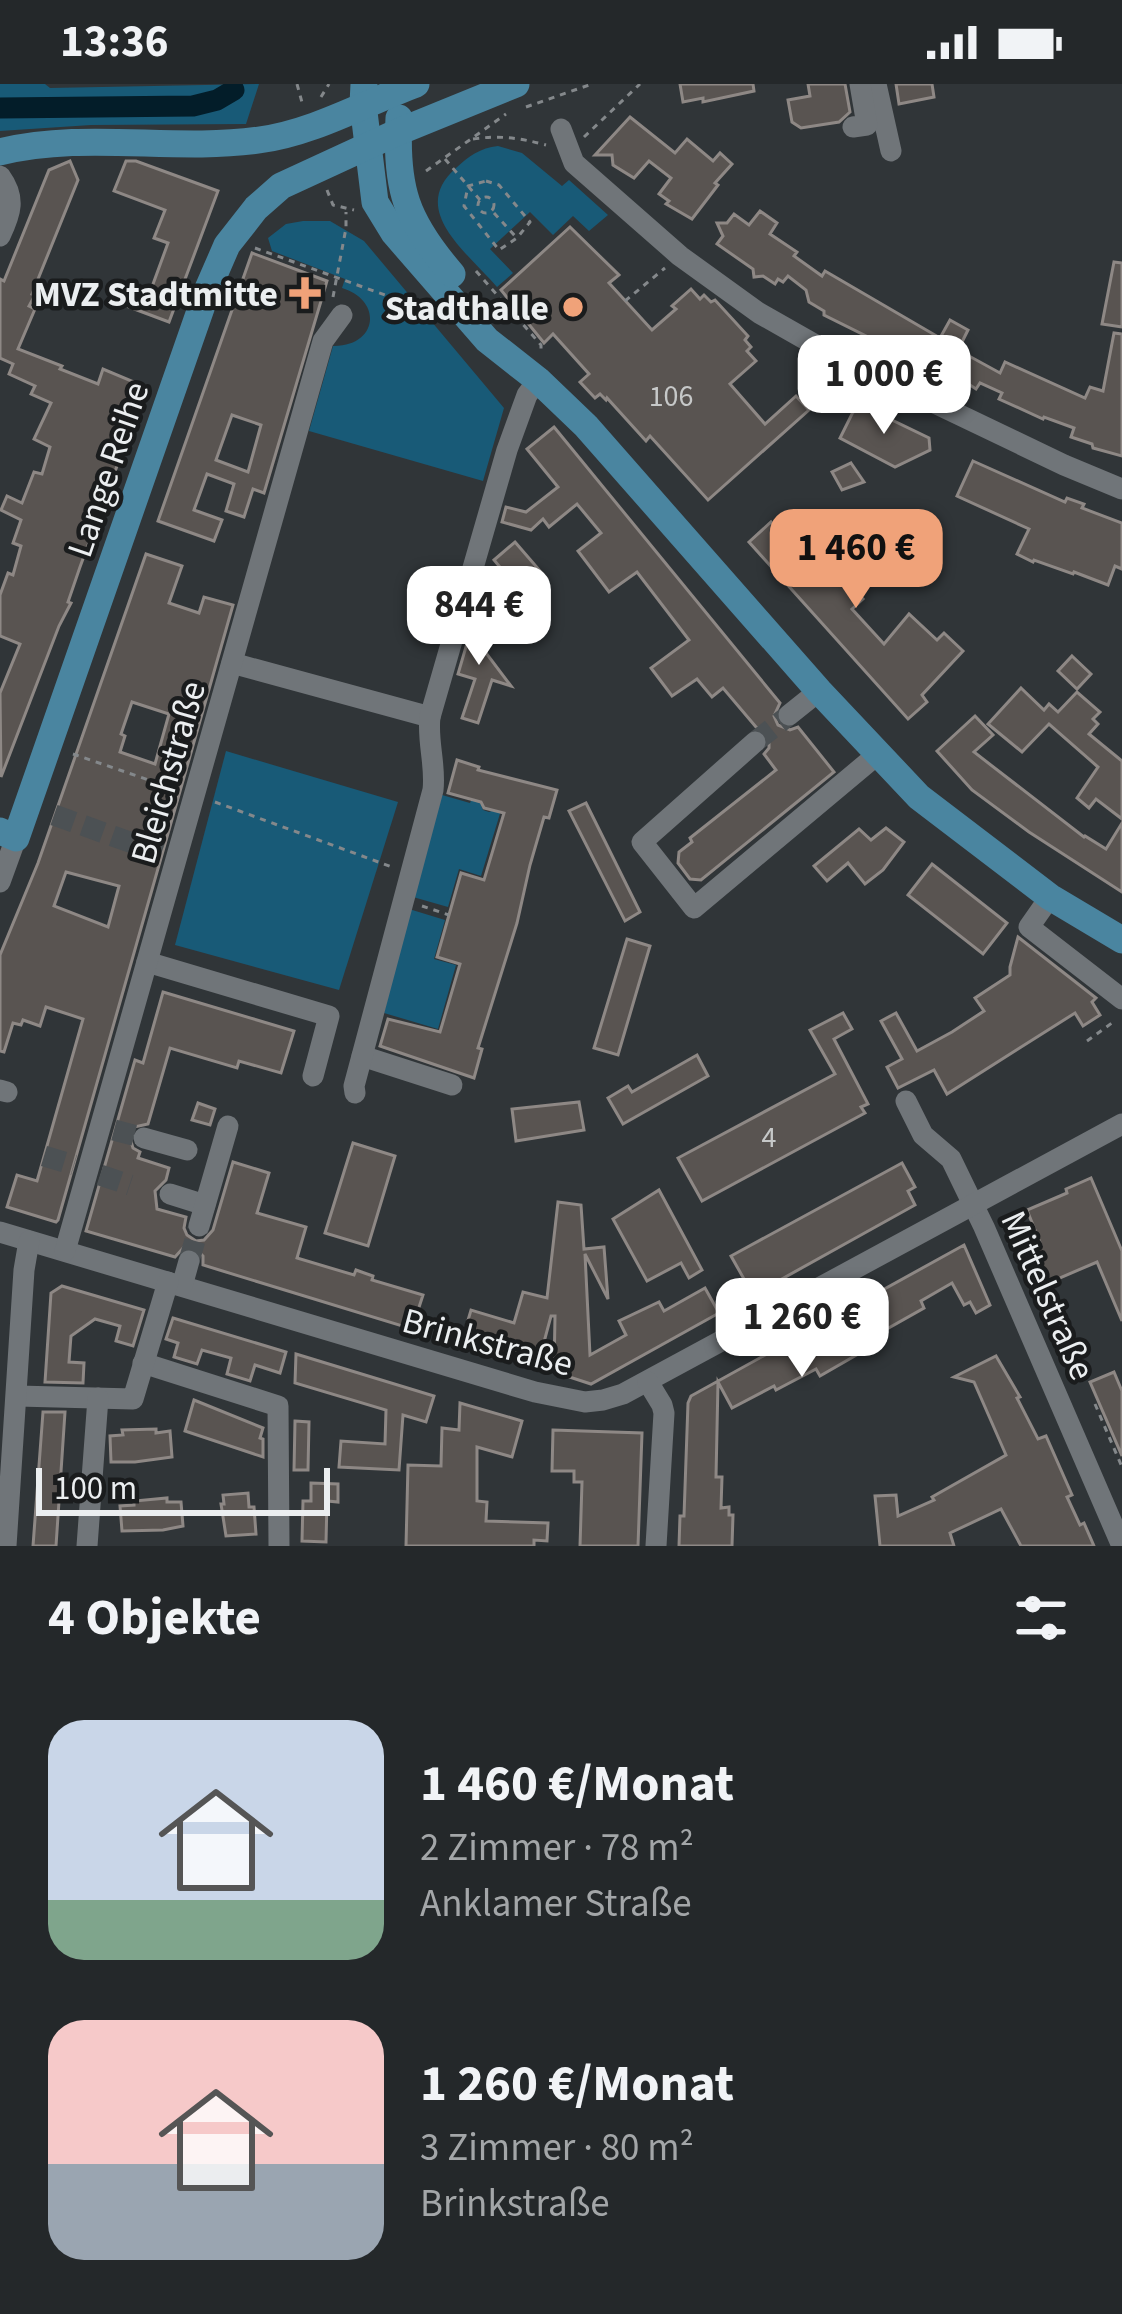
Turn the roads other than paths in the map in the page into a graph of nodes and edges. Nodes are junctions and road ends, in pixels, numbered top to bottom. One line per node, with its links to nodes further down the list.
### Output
1 (860, 84): 6 (street)
2 (876, 84): 10 (street)
3 (405, 86): 4 (main road); 8 (main road)
4 (364, 94): 9 (main road); 11 (main road)
5 (520, 96): 8 (main road, Lange Reihe)
6 (853, 127)
7 (561, 129): 16 (street)
8 (398, 132): 9 (main road, Lange Reihe); 15 (main road)
9 (367, 148): 15 (main road); 23 (main road, Lange Reihe)
10 (891, 151)
11 (0, 152)
12 (0, 176): 13 (street)
13 (0, 236)
14 (337, 307): 17 (street, Bleichstraße)
15 (538, 380): 18 (main road); 20 (street)
16 (1122, 489)
17 (232, 663): 20 (street); 27 (street, Bleichstraße)
18 (819, 691): 19 (street); 22 (main road)
19 (789, 715)
20 (430, 717): 29 (street)
21 (755, 742): 22 (street)
22 (878, 754): 25 (main road)
23 (8, 835): 24 (street, Lange Reihe)
24 (0, 882)
25 (1050, 897): 26 (main road); 28 (street)
26 (1122, 940)
27 (147, 962): 30 (street); 42 (street, Bleichstraße)
28 (1122, 999)
29 (362, 1055): 31 (street); 32 (street)
30 (313, 1076)
31 (452, 1085)
32 (355, 1093)
33 (906, 1101): 39 (street, Mittelstraße)
34 (1122, 1124): 39 (street, Brinkstraße)
35 (228, 1126): 38 (street)
36 (144, 1138): 37 (street)
37 (187, 1150)
38 (170, 1194)
39 (972, 1203): 46 (street, Brinkstraße); 53 (street, Mittelstraße)
40 (0, 1232): 41 (street, Brinkstraße)
41 (29, 1240): 42 (street, Brinkstraße); 47 (street)
42 (65, 1251): 44 (street, Brinkstraße)
43 (189, 1261): 44 (street)
44 (175, 1284): 45 (street); 46 (street, Brinkstraße)
45 (143, 1363): 48 (street); 51 (street)
46 (648, 1382): 52 (street)
47 (18, 1396): 48 (street); 49 (street)
48 (98, 1398): 50 (street)
49 (6, 1546)
50 (87, 1546)
51 (279, 1546)
52 (656, 1546)
53 (1122, 1546)

